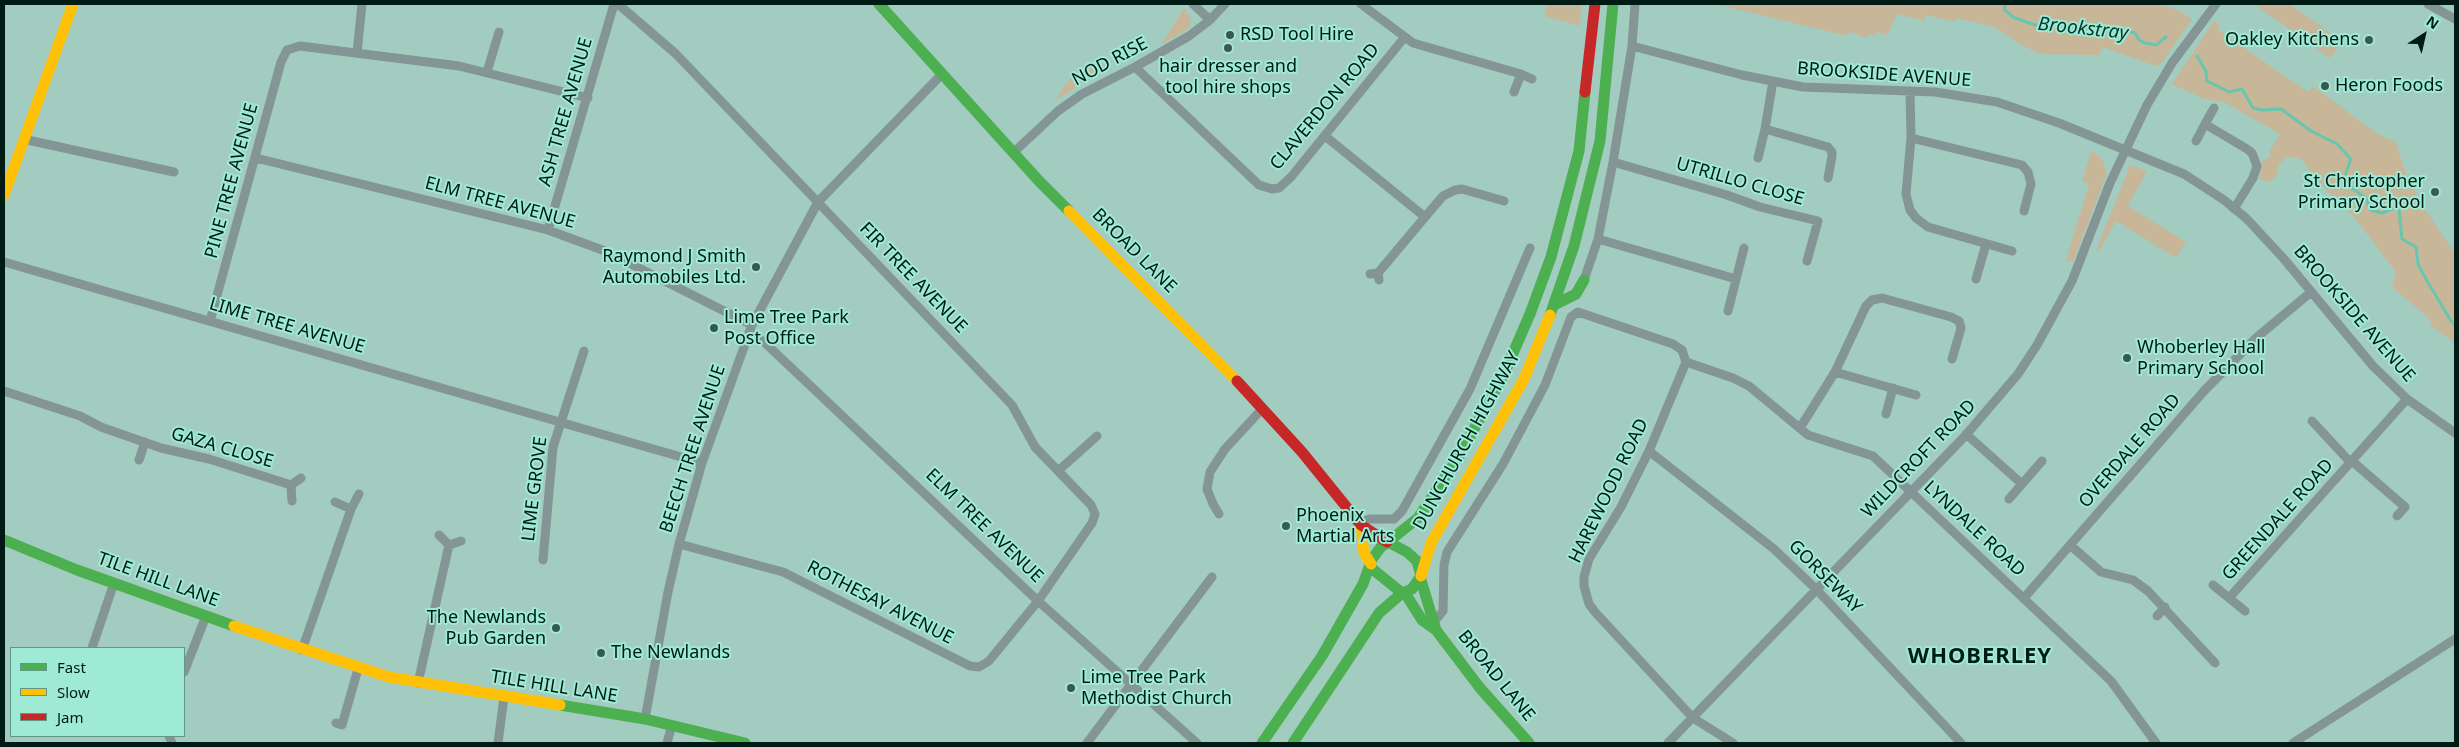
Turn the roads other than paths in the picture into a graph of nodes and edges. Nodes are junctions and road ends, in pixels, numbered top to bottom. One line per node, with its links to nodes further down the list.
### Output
1 (73, 4): 34 (main road)
2 (362, 4): 20 (street)
3 (614, 4): 29 (street, ASH TREE AVENUE)
4 (618, 4): 47 (street, FIR TREE AVENUE)
5 (879, 4): 23 (main road, BROAD LANE)
6 (1193, 4): 16 (street)
7 (1225, 4): 16 (street, NOD RISE)
8 (1361, 4): 14 (street)
9 (1595, 4): 106 (main road, DUNCHURCH HIGHWAY)
10 (1613, 4): 64 (main road, DUNCHURCH HIGHWAY)
11 (1635, 4): 19 (street)
12 (2216, 4): 37 (street, WILDCROFT ROAD)
13 (2428, 4): 15 (street)
14 (1372, 7): 18 (street)
15 (2455, 19)
16 (1210, 20): 21 (street, NOD RISE)
17 (499, 32): 22 (street)
18 (1404, 38): 24 (street); 33 (street, CLAVERDON ROAD)
19 (1632, 46): 26 (street, BROOKSIDE AVENUE); 41 (street)
20 (357, 53): 22 (street); 39 (street, PINE TREE AVENUE)
21 (1135, 67): 33 (street, CLAVERDON ROAD); 38 (street, NOD RISE)
22 (487, 72): 29 (street)
23 (942, 74): 38 (main road, BROAD LANE); 47 (street, BEECH TREE AVENUE)
24 (1521, 74): 25 (street); 28 (street)
25 (1532, 78)
26 (1773, 81): 27 (street, BROOKSIDE AVENUE); 32 (street)
27 (1910, 90): 35 (street); 37 (street, BROOKSIDE AVENUE)
28 (1514, 92)
29 (588, 98): 51 (street, ASH TREE AVENUE)
30 (2214, 108): 31 (street)
31 (2205, 124): 36 (street); 48 (street)
32 (1765, 129): 40 (street); 43 (street)
33 (1325, 136): 50 (street)
34 (23, 138): 42 (street); 44 (main road)
35 (1911, 138): 49 (street); 53 (street)
36 (2196, 141)
37 (2124, 150): 48 (street, BROOKSIDE AVENUE); 82 (street, WILDCROFT ROAD)
38 (1014, 153): 76 (main road, BROAD LANE)
39 (256, 158): 51 (street, ELM TREE AVENUE); 66 (street, PINE TREE AVENUE)
40 (1758, 158)
41 (1613, 162): 52 (street); 57 (street, UTRILLO CLOSE)
42 (174, 172)
43 (1828, 178)
44 (6, 179): 45 (main road)
45 (4, 195)
46 (1504, 201): 50 (street)
47 (818, 202): 67 (street, BEECH TREE AVENUE); 90 (street, FIR TREE AVENUE)
48 (2234, 209): 63 (street, BROOKSIDE AVENUE)
49 (2024, 212)
50 (1425, 217): 59 (street)
51 (548, 230): 67 (street, ELM TREE AVENUE)
52 (1598, 239): 60 (street); 62 (street)
53 (1986, 244): 56 (street); 61 (street)
54 (1530, 248): 102 (street, DUNCHURCH HIGHWAY)
55 (1744, 248): 60 (street)
56 (2012, 251)
57 (1807, 261)
58 (4, 262): 66 (street, LIME TREE AVENUE)
59 (1375, 276)
60 (1736, 279): 65 (street)
61 (1976, 279)
62 (1584, 280): 64 (main road)
63 (2311, 292): 75 (street, BROOKSIDE AVENUE); 109 (street, OVERDALE ROAD)
64 (1554, 305): 112 (main road, DUNCHURCH HIGHWAY)
65 (1728, 311)
66 (210, 321): 78 (street, LIME TREE AVENUE)
67 (750, 328): 89 (street, BEECH TREE AVENUE); 120 (street, ELM TREE AVENUE)
68 (584, 351): 78 (street)
69 (1952, 359): 71 (street)
70 (1686, 362): 80 (street, LYNDALE ROAD); 85 (street, HAREWOOD ROAD); 125 (street, DUNCHURCH HIGHWAY)
71 (1836, 372): 72 (street); 80 (street)
72 (1893, 388): 74 (street); 77 (street)
73 (4, 392): 84 (street, GAZA CLOSE)
74 (1916, 395)
75 (2407, 399): 81 (street, BROOKSIDE AVENUE); 88 (street, GREENDALE ROAD)
76 (1262, 409): 100 (street); 102 (main road, BROAD LANE)
77 (1886, 414)
78 (561, 421): 89 (street, LIME TREE AVENUE); 110 (street, LIME GROVE)
79 (2312, 421): 88 (street, GREENDALE ROAD)
80 (1800, 428): 94 (street, LYNDALE ROAD)
81 (2455, 433)
82 (1966, 434): 92 (street); 94 (street, WILDCROFT ROAD)
83 (1097, 436): 90 (street)
84 (145, 442): 86 (street, GAZA CLOSE); 93 (street, GAZA CLOSE)
85 (1649, 452): 116 (street, GORSEWAY); 135 (street, HAREWOOD ROAD)
86 (138, 460)
87 (2042, 461): 92 (street)
88 (2352, 462): 101 (street, GREENDALE ROAD); 119 (street, GREENDALE ROAD)
89 (702, 463): 107 (street, BEECH TREE AVENUE)
90 (1058, 471): 120 (street, FIR TREE AVENUE)
91 (301, 478): 93 (street, GAZA CLOSE)
92 (2022, 484): 96 (street)
93 (291, 485): 97 (street, GAZA CLOSE)
94 (1911, 492): 116 (street, WILDCROFT ROAD); 118 (street, LYNDALE ROAD)
95 (359, 494): 99 (street)
96 (2009, 499)
97 (292, 501)
98 (335, 502): 99 (street)
99 (351, 509): 128 (street)
100 (1219, 514)
101 (2397, 516)
102 (1360, 524): 106 (main road, BROAD LANE); 111 (main road)
103 (439, 535): 108 (street)
104 (4, 540): 114 (main road, TILE HILL LANE)
105 (461, 541): 108 (street)
106 (1388, 542): 111 (main road, DUNCHURCH HIGHWAY); 112 (main road, BROAD LANE)
107 (679, 544): 120 (street, ROTHESAY AVENUE); 136 (street, BEECH TREE AVENUE)
108 (449, 545): 132 (street)
109 (2070, 545): 118 (street, OVERDALE ROAD); 121 (street)
110 (543, 560)
111 (1370, 566): 117 (main road, BROAD LANE); 144 (main road, DUNCHURCH HIGHWAY)
112 (1420, 576): 117 (main road); 125 (main road, BROAD LANE)
113 (1212, 577): 133 (street)
114 (114, 584): 123 (main road, TILE HILL LANE); 127 (street)
115 (2213, 585): 119 (street, GREENDALE ROAD)
116 (1817, 590): 135 (street, WILDCROFT ROAD); 149 (street, GORSEWAY)
117 (1404, 594): 125 (main road, BROAD LANE); 145 (main road)
118 (2024, 598): 150 (street, LYNDALE ROAD)
119 (2230, 598): 122 (street, GREENDALE ROAD)
120 (1038, 600): 133 (street, ELM TREE AVENUE)
121 (2165, 607): 124 (street); 129 (street)
122 (2245, 611)
123 (206, 616): 128 (main road, TILE HILL LANE); 130 (street)
124 (2158, 616)
125 (1435, 626): 146 (main road, BROAD LANE)
126 (2455, 640): 151 (street)
127 (92, 647)
128 (302, 650): 131 (main road, TILE HILL LANE)
129 (2215, 663)
130 (185, 669)
131 (358, 669): 132 (main road, TILE HILL LANE); 137 (street)
132 (418, 683): 134 (main road, TILE HILL LANE)
133 (1130, 684): 142 (street); 143 (street, ELM TREE AVENUE)
134 (504, 698): 136 (main road, TILE HILL LANE); 139 (street)
135 (1693, 718): 147 (street, WILDCROFT ROAD); 148 (street, HAREWOOD ROAD)
136 (645, 719): 138 (main road, TILE HILL LANE)
137 (336, 723)
138 (672, 724): 140 (street); 141 (main road, TILE HILL LANE)
139 (498, 743)
140 (667, 743)
141 (745, 743)
142 (1088, 743)
143 (1197, 743)
144 (1262, 743)
145 (1293, 743)
146 (1529, 743)
147 (1668, 743)
148 (1733, 743)
149 (1961, 743)
150 (2156, 743)
151 (2293, 743)

